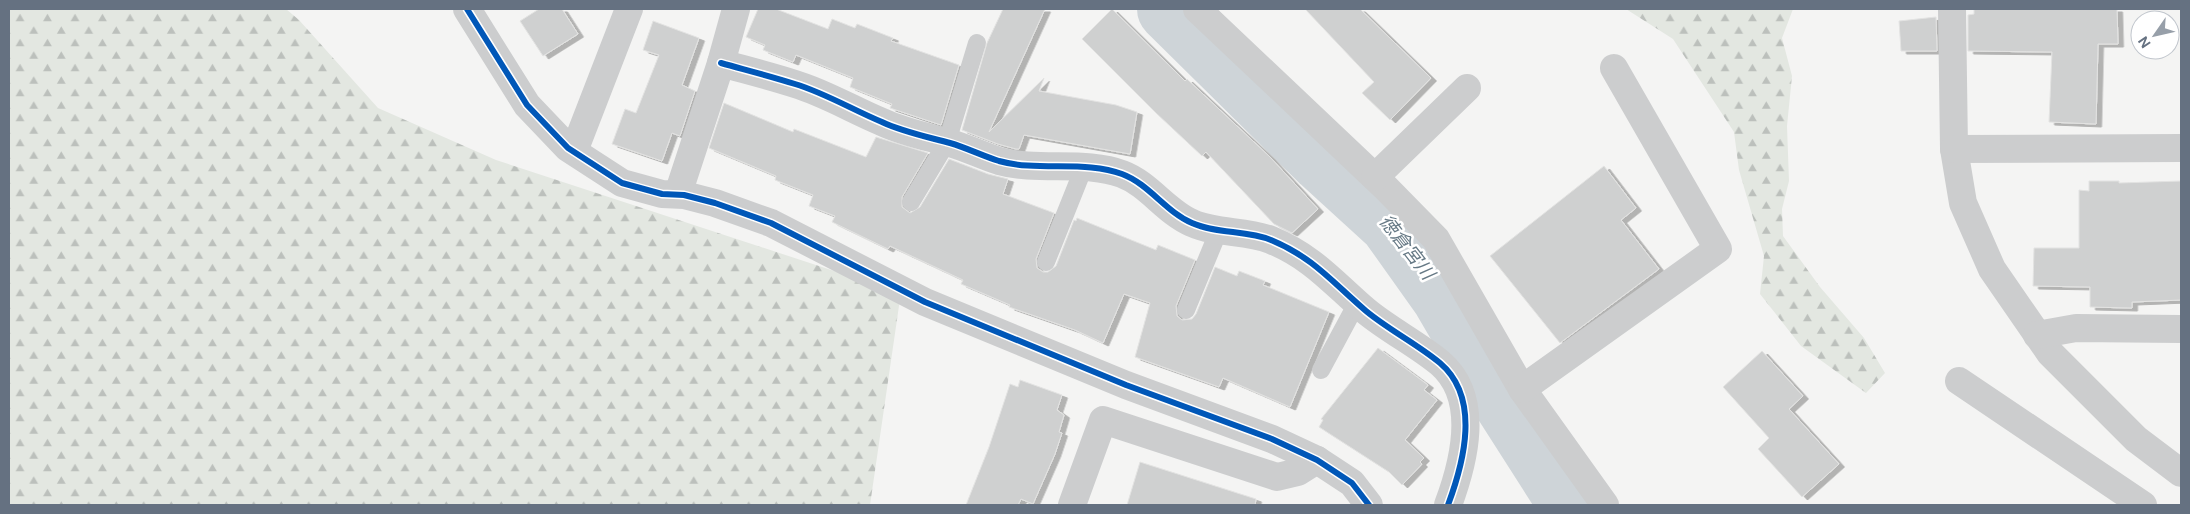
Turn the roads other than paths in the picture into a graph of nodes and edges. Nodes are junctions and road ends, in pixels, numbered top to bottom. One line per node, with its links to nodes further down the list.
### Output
1 (467, 9): 13 (street)
2 (629, 9): 13 (street)
3 (736, 9): 7 (street)
4 (1197, 9): 15 (street)
5 (1952, 9): 12 (street)
6 (977, 43): 10 (lane)
7 (721, 63): 10 (street); 16 (street)
8 (1614, 68): 26 (street)
9 (1467, 88): 15 (street)
10 (946, 142): 14 (street); 17 (lane)
11 (2181, 148): 12 (street)
12 (1954, 149): 23 (street)
13 (574, 151): 16 (street)
14 (1084, 167): 18 (street); 19 (lane)
15 (1374, 177): 26 (street)
16 (678, 194): 27 (street)
17 (911, 202)
18 (1219, 230): 20 (street); 21 (lane)
19 (1046, 262)
20 (1357, 303): 24 (lane); 31 (street)
21 (1186, 310)
22 (2181, 329): 23 (street)
23 (2038, 335): 28 (street)
24 (1321, 370)
25 (1959, 381): 33 (street)
26 (1522, 389): 32 (street)
27 (1317, 460): 29 (street); 30 (street)
28 (2181, 473)
29 (1072, 505)
30 (1369, 505)
31 (1448, 505)
32 (1605, 505)
33 (2143, 505)

